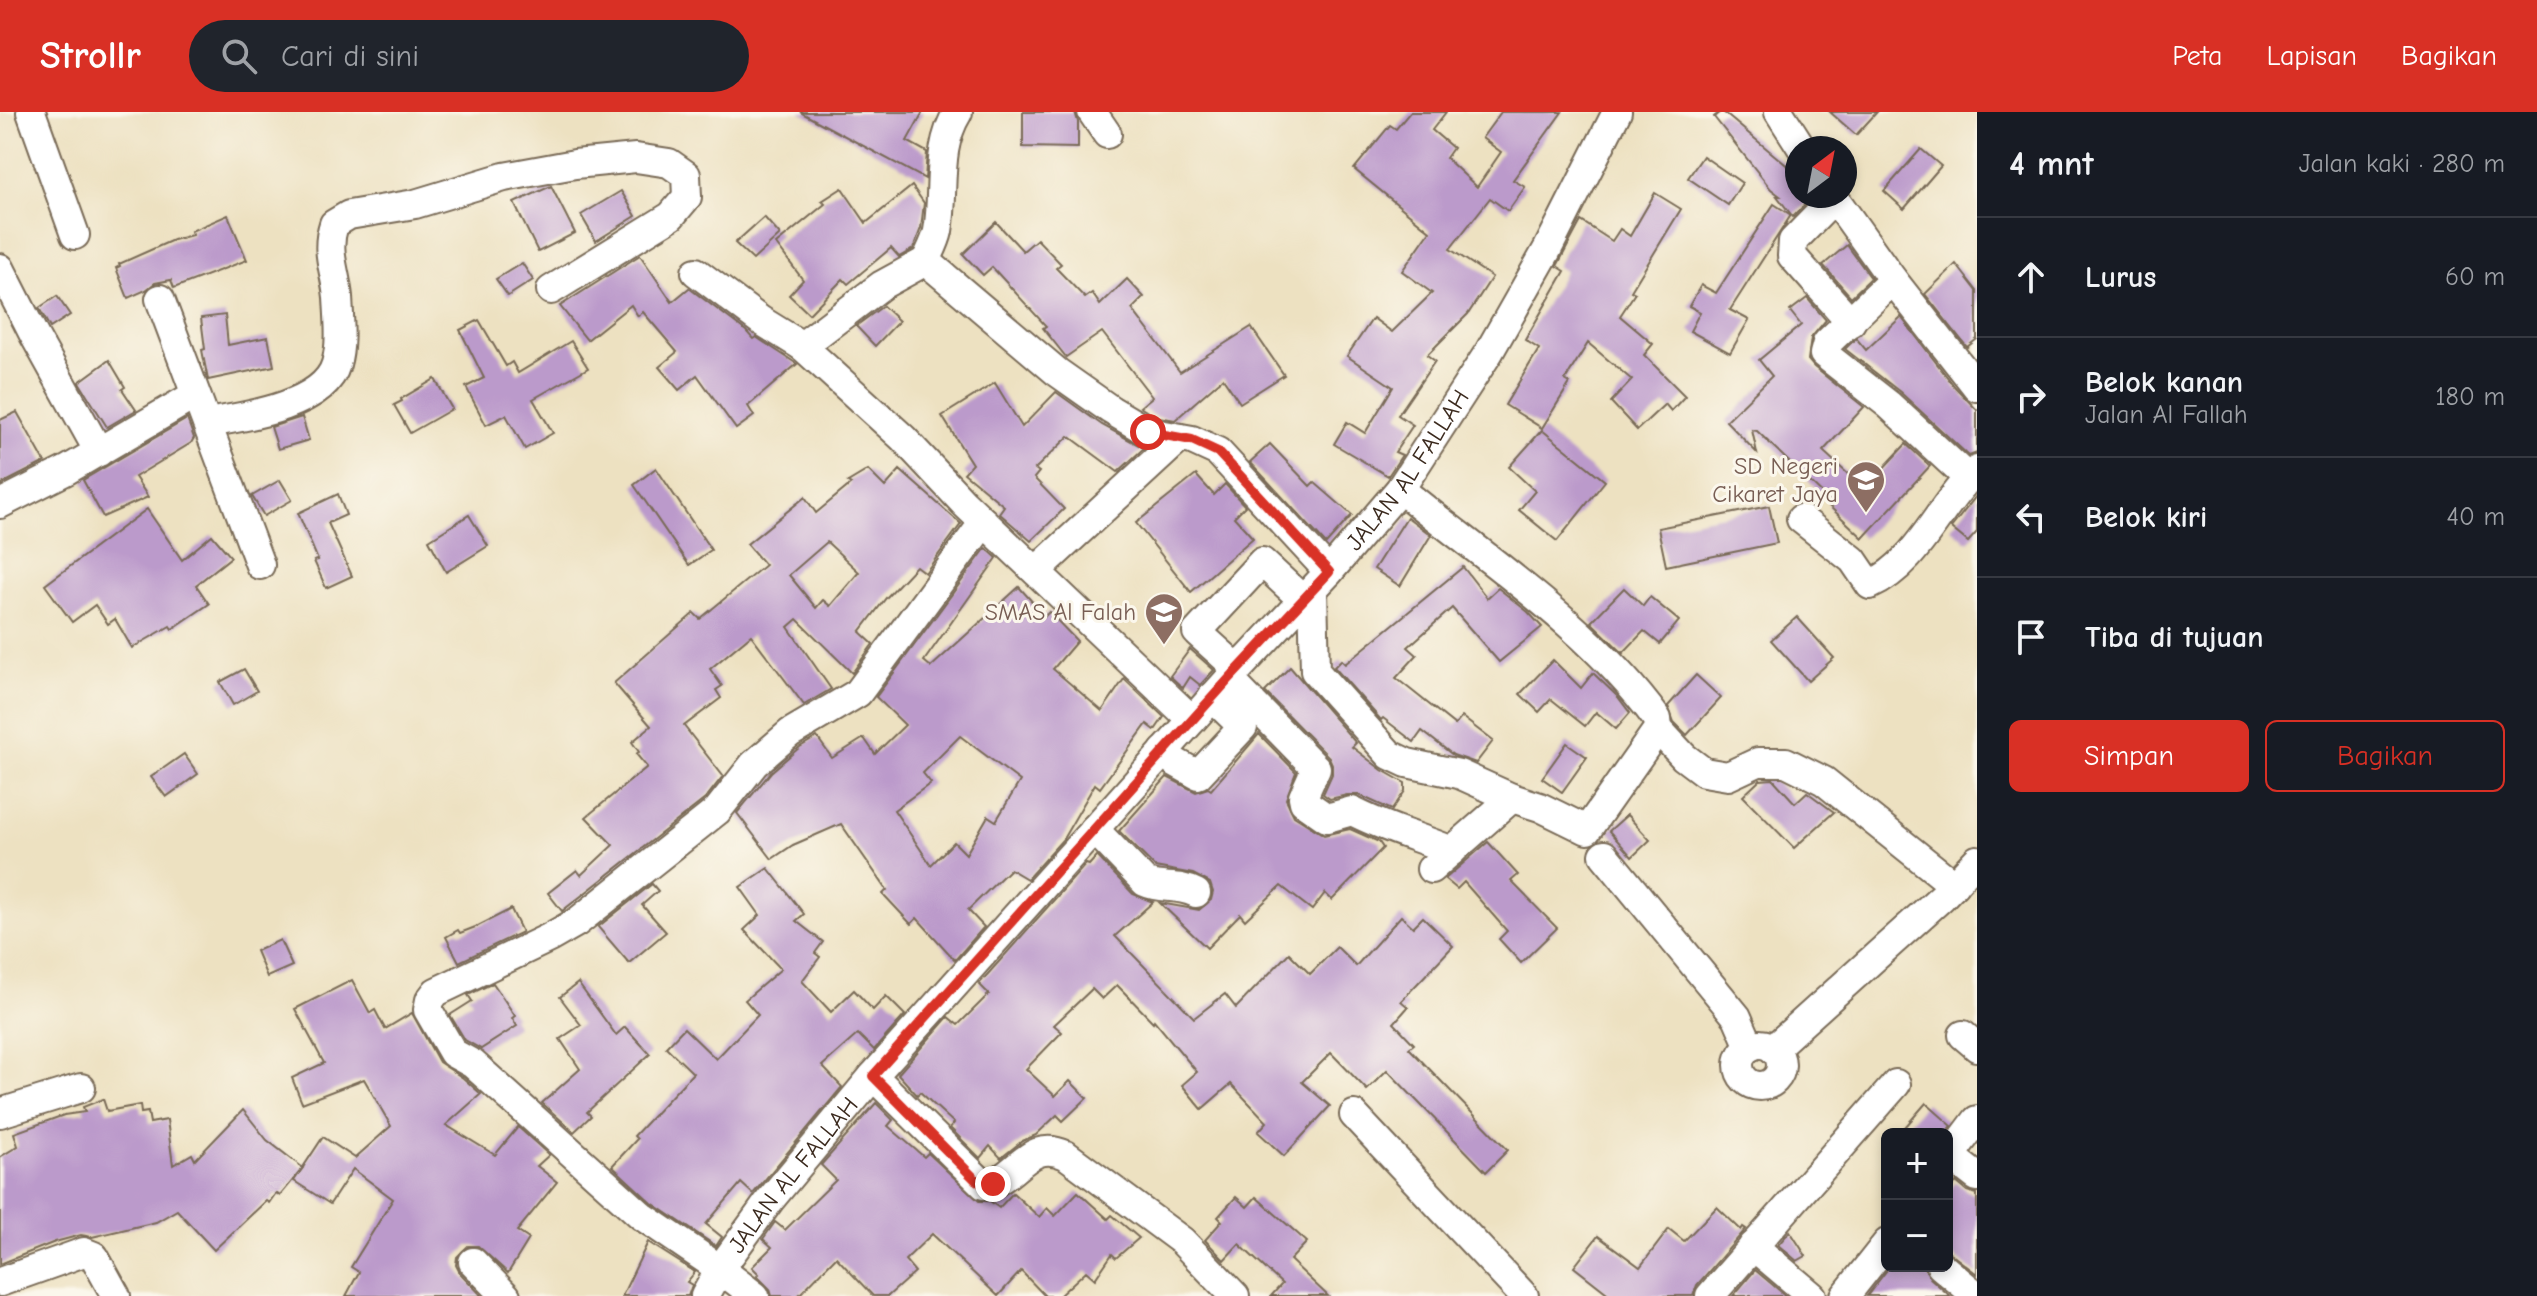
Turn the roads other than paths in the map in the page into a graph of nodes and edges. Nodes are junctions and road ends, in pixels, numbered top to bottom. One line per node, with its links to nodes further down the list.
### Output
1 (31, 112): 8 (street)
2 (958, 112): 9 (street)
3 (1617, 112): 23 (street, JALAN AL FALLAH)
4 (1779, 112): 5 (street)
5 (1794, 136)
6 (1824, 208): 15 (street)
7 (1842, 208): 12 (street)
8 (75, 235)
9 (926, 261): 16 (street); 20 (street)
10 (0, 268): 21 (street)
11 (696, 272): 16 (street)
12 (1893, 280): 15 (street); 17 (street)
13 (551, 290): 19 (street)
14 (160, 299): 18 (street)
15 (1851, 322): 22 (street)
16 (802, 346): 26 (street)
17 (1971, 367)
18 (195, 395): 19 (street); 21 (street)
19 (207, 423): 27 (street)
20 (1180, 438): 28 (street); 29 (street)
21 (99, 452): 24 (street)
22 (1972, 474): 25 (street)
23 (1400, 489): 29 (street, JALAN AL FALLAH); 32 (street)
24 (0, 504)
25 (1801, 519)
26 (984, 522): 28 (street); 52 (street)
27 (260, 565)
28 (1036, 571): 31 (street)
29 (1315, 588): 30 (street, JALAN AL FALLAH); 30 (street); 34 (street)
30 (1226, 682): 31 (street, JALAN AL FALLAH); 33 (street); 34 (street)
31 (1192, 720): 33 (street, JALAN AL FALLAH)
32 (1658, 729): 34 (street); 38 (street)
33 (1164, 751): 35 (street, JALAN AL FALLAH)
34 (1512, 798)
35 (1094, 829): 39 (street); 40 (street, JALAN AL FALLAH)
36 (1604, 855): 38 (street)
37 (1977, 860): 38 (street)
38 (1954, 885)
39 (1196, 893)
40 (873, 1076): 52 (street, JALAN AL FALLAH); 59 (street)
41 (1896, 1084): 49 (street)
42 (81, 1088): 43 (street)
43 (0, 1113)
44 (1354, 1115): 60 (street)
45 (1977, 1120): 46 (street)
46 (1953, 1151)
47 (1953, 1161): 48 (street)
48 (1977, 1177)
49 (1753, 1246): 61 (street); 62 (street)
50 (1881, 1251): 63 (street)
51 (473, 1262): 56 (street)
52 (720, 1269): 57 (street, JALAN AL FALLAH); 58 (street)
53 (1948, 1272): 64 (street)
54 (0, 1282): 55 (street)
55 (116, 1296)
56 (506, 1296)
57 (705, 1296)
58 (755, 1296)
59 (1235, 1296)
60 (1524, 1296)
61 (1710, 1296)
62 (1812, 1296)
63 (1845, 1296)
64 (1977, 1296)

